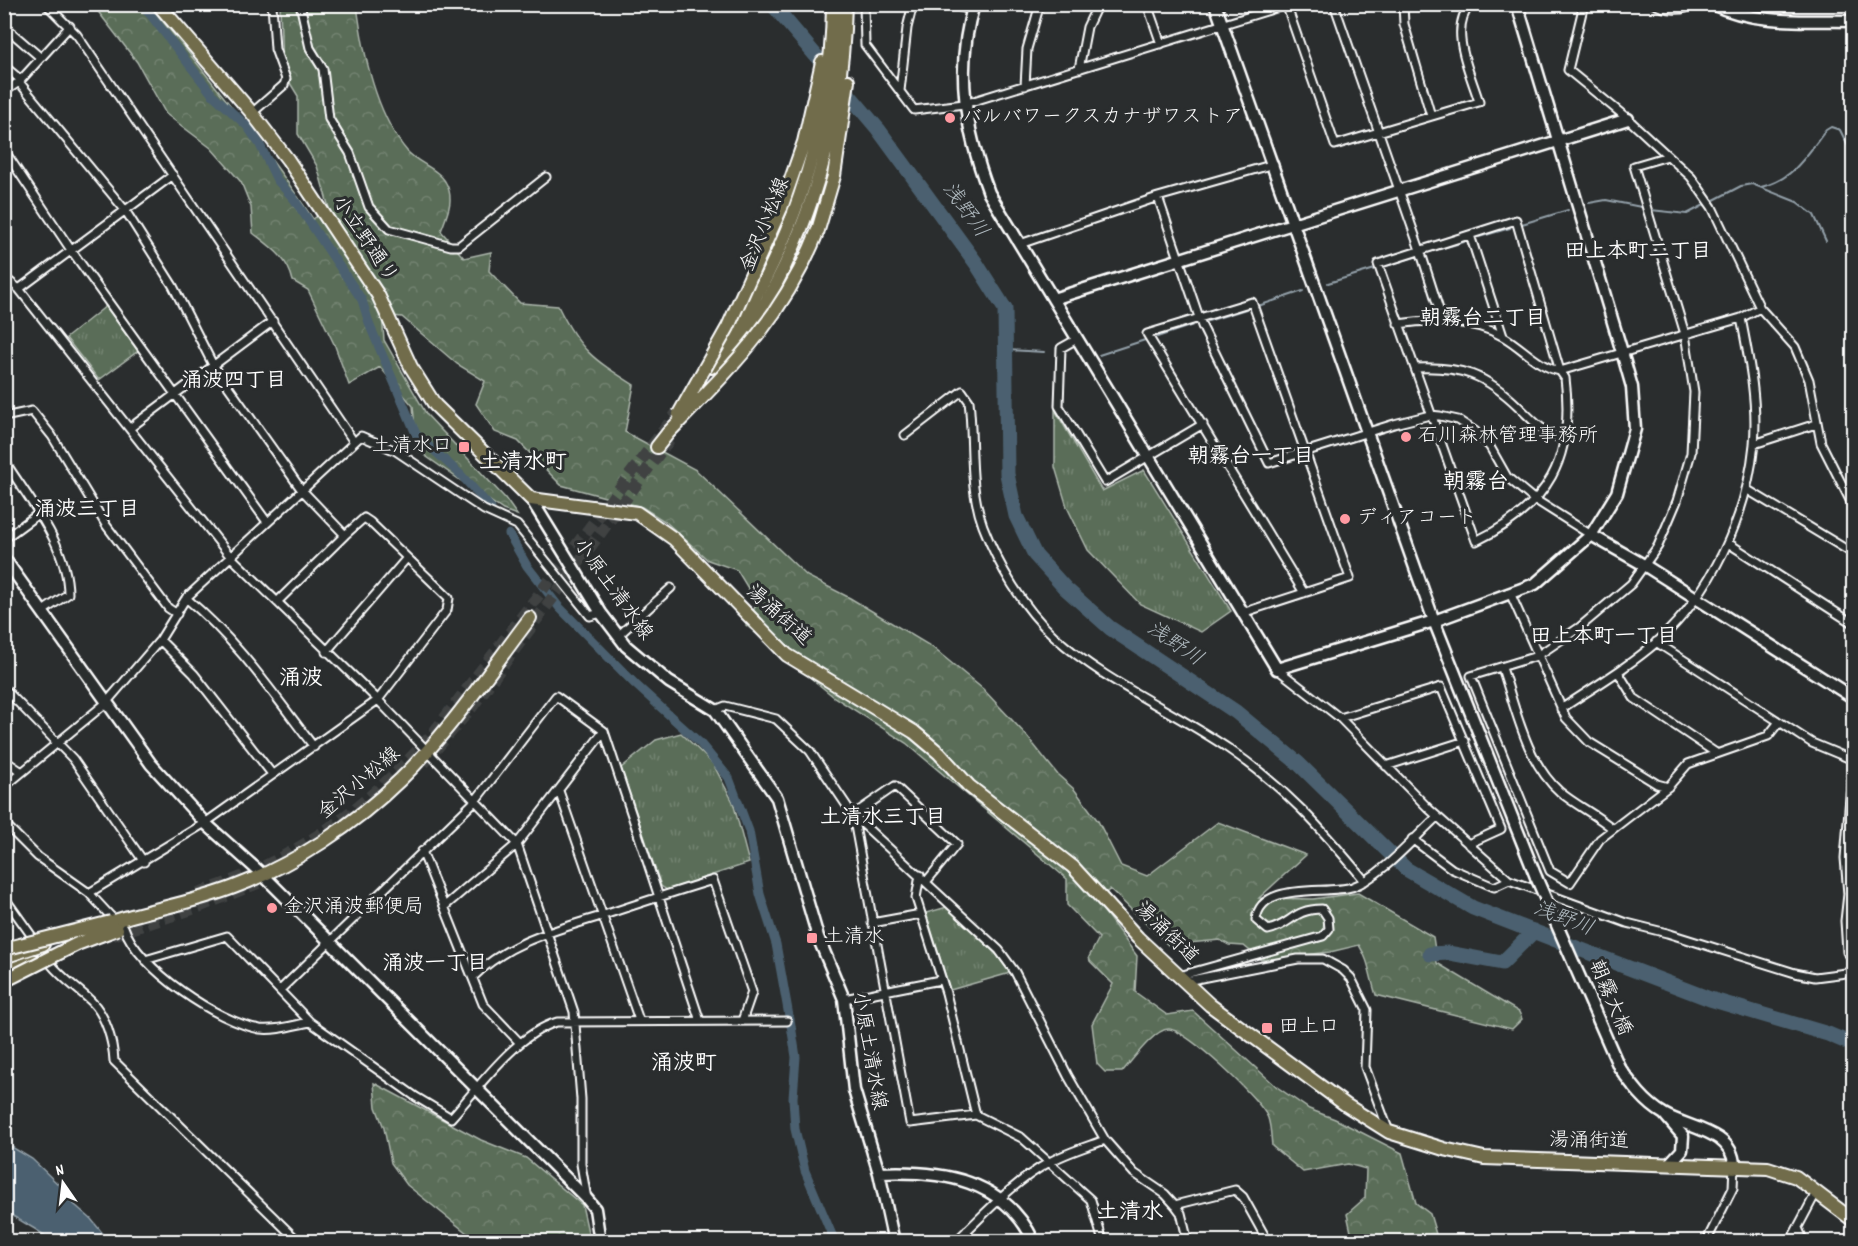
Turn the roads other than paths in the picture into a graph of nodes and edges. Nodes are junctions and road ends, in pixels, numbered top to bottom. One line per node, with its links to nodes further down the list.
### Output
1 (46, 4): 29 (street)
2 (158, 4): 42 (main road, 小立野通り)
3 (272, 4): 42 (street)
4 (300, 4): 51 (street)
5 (827, 4): 30 (main road)
6 (833, 4): 30 (main road)
7 (845, 4): 32 (main road)
8 (851, 4): 32 (main road)
9 (864, 4): 38 (street)
10 (913, 4): 38 (street)
11 (947, 4): 25 (street)
12 (1040, 4): 37 (street)
13 (1098, 4): 35 (street)
14 (1147, 4): 31 (street)
15 (1215, 4): 27 (street, 朝霧大橋)
16 (1334, 4): 45 (street)
17 (1403, 4): 43 (street)
18 (1471, 4): 43 (street)
19 (1517, 4): 46 (street)
20 (1584, 4): 44 (street)
21 (1654, 4): 22 (street)
22 (1694, 4)
23 (1713, 4): 26 (street)
24 (1287, 5): 27 (street); 45 (street)
25 (973, 8): 40 (street)
26 (1854, 21)
27 (1222, 25): 31 (street); 49 (street, 朝霧大橋)
28 (4, 26): 33 (street)
29 (70, 26): 33 (street); 50 (street)
30 (829, 29): 41 (main road, 金沢小松線)
31 (1161, 44): 35 (street)
32 (847, 51): 41 (main road, 金沢小松線); 84 (main road, bridge)
33 (41, 58): 36 (street)
34 (4, 66): 36 (street)
35 (1079, 69): 37 (street)
36 (20, 81): 39 (street); 54 (street)
37 (1025, 86): 40 (street)
38 (900, 91): 40 (street)
39 (4, 92)
40 (964, 104): 57 (street)
41 (817, 112): 84 (main road, bridge)
42 (252, 113): 95 (main road, 小立野通り)
43 (1431, 116): 45 (street)
44 (1628, 119): 46 (street); 48 (street)
45 (1379, 132): 52 (street)
46 (1557, 142): 52 (street); 73 (street)
47 (4, 150): 58 (street)
48 (1668, 156): 64 (street); 70 (street)
49 (1274, 164): 53 (street); 55 (street, 朝霧大橋)
50 (173, 175): 54 (street); 67 (street)
51 (546, 177)
52 (1399, 191): 55 (street); 59 (street)
53 (1158, 197): 57 (street); 60 (street)
54 (125, 210): 58 (street); 74 (street)
55 (1294, 224): 60 (street); 83 (street, 朝霧大橋)
56 (1470, 235): 59 (street); 71 (street); 76 (street)
57 (1020, 244): 63 (street)
58 (71, 250): 62 (street); 77 (street)
59 (1420, 250): 68 (street); 69 (street)
60 (1179, 259): 63 (street); 65 (street)
61 (4, 277): 62 (street)
62 (19, 289): 82 (street)
63 (1053, 299): 72 (street)
64 (1760, 308): 66 (street); 81 (street)
65 (1199, 318): 80 (street); 90 (street); 90 (street)
66 (1741, 318): 70 (street); 88 (street)
67 (273, 321): 74 (street); 87 (street)
68 (1443, 322): 69 (street); 71 (street)
69 (1398, 324): 75 (street)
70 (1685, 334): 73 (street); 108 (street)
71 (1503, 336): 76 (street)
72 (1077, 339): 91 (street); 91 (street)
73 (1622, 352): 76 (street); 101 (street)
74 (213, 365): 77 (street); 93 (street)
75 (1415, 368): 78 (street); 86 (street)
76 (1560, 371): 86 (street)
77 (175, 394): 82 (street); 99 (street)
78 (1430, 415): 83 (street); 96 (street); 96 (street)
79 (4, 417): 118 (street)
80 (1203, 424): 91 (street); 110 (street)
81 (1816, 424): 88 (street); 97 (street)
82 (130, 428): 105 (street)
83 (1366, 432): 90 (street); 120 (street, 朝霧大橋)
84 (668, 433): 89 (main road)
85 (905, 435): 166 (street)
86 (1563, 439): 96 (street)
87 (354, 442): 93 (street); 116 (street)
88 (1754, 444): 94 (street)
89 (657, 447)
90 (1305, 451): 110 (street)
91 (1149, 458): 117 (street)
92 (4, 460): 98 (street)
93 (301, 489): 99 (street); 100 (street)
94 (1746, 489): 103 (street); 104 (street)
95 (531, 500): 116 (street, 小原土清水線); 190 (main road, 湯涌街道)
96 (1536, 501): 101 (street)
97 (1854, 508)
98 (38, 514): 102 (street); 115 (street)
99 (267, 522): 105 (street)
100 (345, 535): 107 (street); 114 (street)
101 (1591, 535): 108 (street); 111 (street)
102 (4, 539)
103 (1728, 543): 113 (street); 121 (street)
104 (1854, 554)
105 (230, 556): 112 (street); 114 (street)
106 (4, 558): 115 (street)
107 (406, 559): 125 (street); 132 (street)
108 (1644, 565): 113 (street); 126 (street)
109 (671, 588): 122 (street)
110 (1304, 593): 117 (street)
111 (1511, 596): 120 (street); 126 (street)
112 (186, 598): 118 (street); 141 (street)
113 (1695, 599): 124 (street); 131 (street)
114 (277, 602): 125 (street)
115 (43, 611): 133 (street)
116 (601, 613): 122 (street, 小原土清水線)
117 (1242, 613): 128 (street)
118 (177, 614): 123 (street)
119 (530, 618): 142 (main road, 金沢小松線)
120 (1434, 621): 128 (street); 204 (street, 朝霧大橋, bridge)
121 (1854, 624)
122 (618, 635): 135 (street, 小原土清水線)
123 (160, 640): 133 (street); 148 (street)
124 (1656, 642): 129 (street); 137 (street)
125 (326, 652): 132 (street)
126 (1537, 656): 127 (street); 134 (street)
127 (1502, 668): 157 (street); 157 (street)
128 (1277, 669): 136 (street)
129 (1618, 672): 134 (street); 143 (street)
130 (4, 687): 140 (street)
131 (1853, 693): 145 (street)
132 (378, 700): 141 (street); 142 (street)
133 (106, 703): 140 (street); 156 (street)
134 (1561, 709): 150 (street)
135 (715, 710): 153 (street); 195 (street, 小原土清水線)
136 (1340, 718): 139 (street); 146 (street)
137 (1779, 722): 143 (street); 145 (street)
138 (604, 731): 151 (street); 152 (street); 170 (street)
139 (1465, 741): 146 (street); 160 (street)
140 (59, 743): 147 (street); 162 (street)
141 (314, 747): 148 (street)
142 (426, 752): 152 (street); 163 (main road, 金沢小松線)
143 (1716, 753): 150 (street)
144 (4, 760): 147 (street)
145 (1853, 760): 178 (street)
146 (1386, 766): 154 (street)
147 (22, 772): 149 (street)
148 (272, 774): 156 (street)
149 (4, 787)
150 (1668, 787): 157 (street)
151 (558, 791): 159 (street); 173 (street)
152 (475, 801): 159 (street); 161 (street)
153 (853, 815): 164 (street); 167 (street); 174 (street)
154 (1437, 817): 158 (street); 160 (street)
155 (4, 823): 168 (street)
156 (205, 823): 162 (street); 163 (street)
157 (1613, 829)
158 (1411, 841): 165 (street); 166 (street)
159 (517, 844): 171 (street); 176 (street)
160 (1468, 844): 165 (street)
161 (422, 851): 171 (street); 180 (street)
162 (144, 862): 168 (street)
163 (263, 875): 175 (main road, 金沢小松線); 180 (street)
164 (920, 875): 167 (street); 172 (street)
165 (1509, 880): 188 (street)
166 (1365, 881): 190 (street)
167 (926, 882): 207 (street)
168 (89, 893): 175 (street)
169 (4, 897): 177 (street)
170 (659, 897): 173 (street); 198 (street); 199 (street)
171 (445, 906): 189 (street)
172 (921, 914): 174 (street); 191 (street)
173 (603, 915): 176 (street); 197 (street)
174 (872, 923): 194 (street)
175 (117, 924): 182 (main road, bridge); 185 (street); 192 (main road, bridge)
176 (549, 933): 189 (street); 196 (street)
177 (31, 934)
178 (1850, 934): 184 (street)
179 (69, 935): 183 (main road)
180 (328, 942): 193 (street); 203 (street)
181 (73, 948): 187 (main road)
182 (4, 949)
183 (4, 957)
184 (1854, 959)
185 (145, 960): 193 (street); 201 (street)
186 (50, 963): 219 (street)
187 (4, 972)
188 (1854, 972)
189 (473, 977): 202 (street)
190 (1182, 978): 206 (main road, 湯涌街道); 206 (street)
191 (940, 980): 194 (street); 205 (street)
192 (4, 981)
193 (280, 990): 201 (street)
194 (884, 992): 195 (street); 205 (street)
195 (844, 999): 211 (street, 小原土清水線)
196 (575, 1019): 197 (street); 202 (street); 214 (street)
197 (639, 1020): 198 (street)
198 (700, 1021): 199 (street)
199 (742, 1021): 200 (street)
200 (787, 1021)
201 (310, 1022): 203 (street)
202 (520, 1043): 203 (street)
203 (478, 1089): 214 (street)
204 (1664, 1114): 209 (street); 210 (street)
205 (976, 1115): 208 (street)
206 (1389, 1132): 209 (main road, 湯涌街道)
207 (1105, 1140): 208 (street); 215 (street)
208 (1051, 1161): 213 (street); 225 (street)
209 (1670, 1163): 210 (main road, 湯涌街道)
210 (1734, 1165): 212 (main road, 湯涌街道); 228 (street)
211 (879, 1173): 213 (street); 221 (street, 小原土清水線)
212 (1817, 1191): 216 (main road, 湯涌街道); 217 (street)
213 (999, 1198): 218 (street); 224 (street)
214 (587, 1199): 220 (street)
215 (1175, 1205): 226 (street); 227 (street)
216 (1854, 1221)
217 (1798, 1228): 229 (street); 230 (street)
218 (967, 1230): 222 (street); 223 (street)
219 (299, 1242)
220 (600, 1242)
221 (894, 1242)
222 (955, 1242)
223 (971, 1242)
224 (1034, 1242)
225 (1103, 1242)
226 (1188, 1242)
227 (1269, 1242)
228 (1706, 1242)
229 (1790, 1242)
230 (1804, 1242)

